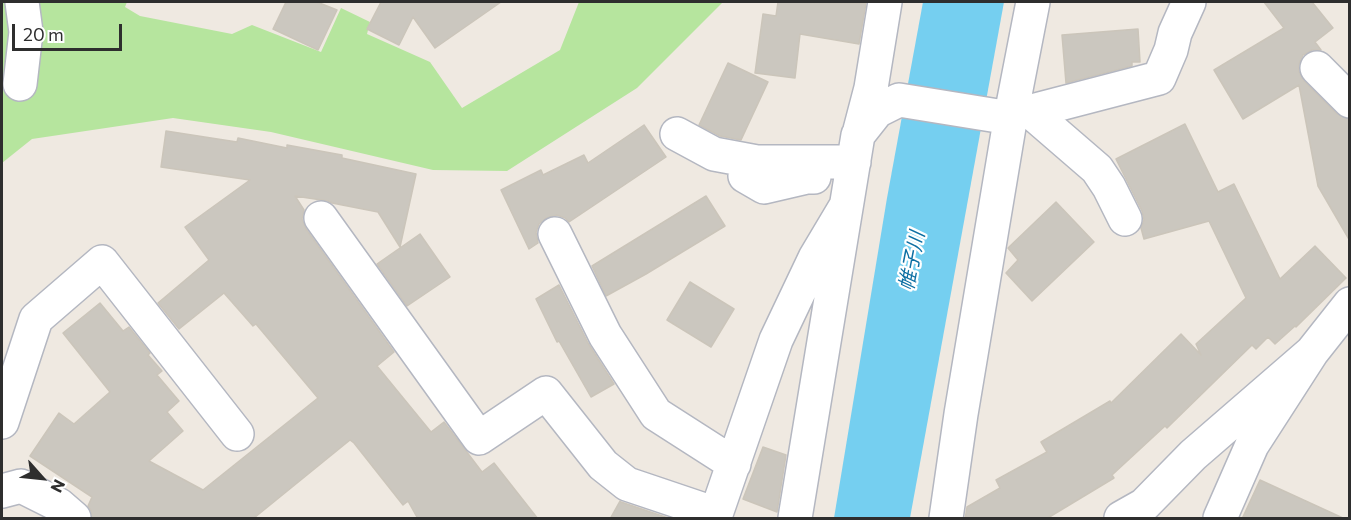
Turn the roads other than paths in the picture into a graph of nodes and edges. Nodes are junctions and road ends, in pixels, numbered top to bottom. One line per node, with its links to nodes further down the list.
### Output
1 (885, 2): 12 (street)
2 (1033, 2): 10 (street)
3 (1189, 2): 10 (street)
4 (1203, 2): 5 (street)
5 (1213, 2)
6 (24, 17): 8 (street)
7 (1317, 68): 9 (street)
8 (20, 84)
9 (1350, 100)
10 (1013, 114): 12 (street); 15 (street); 26 (street)
11 (676, 134): 12 (street)
12 (857, 159): 13 (street); 21 (street); 25 (street)
13 (745, 176)
14 (321, 218): 23 (street)
15 (1125, 219)
16 (555, 234): 21 (street)
17 (1350, 304): 18 (street)
18 (1312, 352): 27 (street); 28 (street)
19 (2, 422): 20 (street)
20 (237, 434)
21 (734, 464): 23 (street)
22 (2, 491): 24 (street)
23 (719, 517)
24 (74, 519)
25 (795, 519)
26 (946, 519)
27 (1121, 519)
28 (1220, 519)

